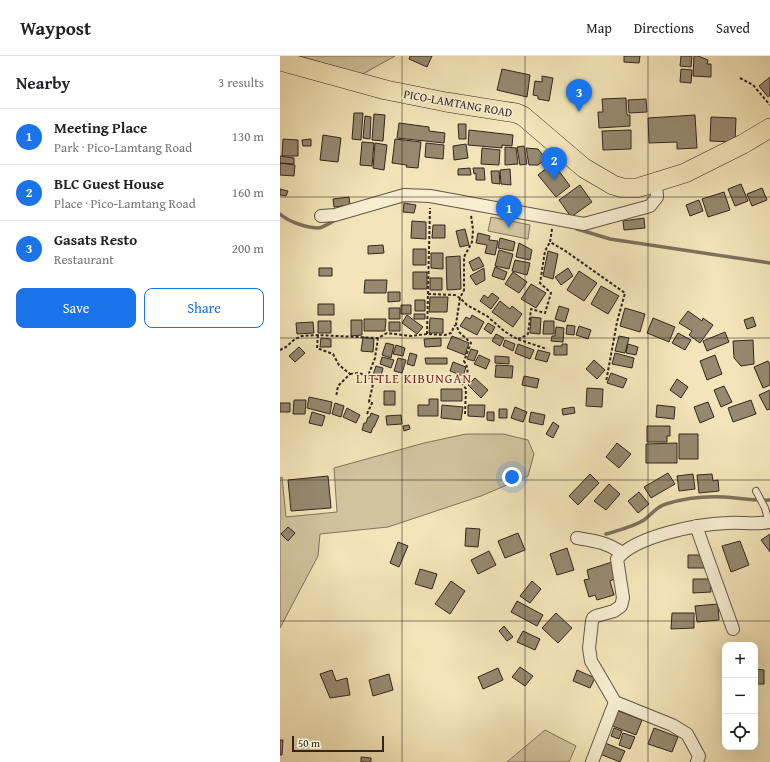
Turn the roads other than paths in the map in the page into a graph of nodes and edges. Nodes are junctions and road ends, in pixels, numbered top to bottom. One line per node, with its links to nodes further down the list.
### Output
1 (280, 61): 3 (main road, PICO-LAMTANG ROAD)
2 (770, 128): 3 (main road, PICO-LAMTANG ROAD)
3 (656, 182): 4 (street)
4 (321, 216)
5 (756, 491): 6 (lane)
6 (770, 522): 7 (street)
7 (696, 526): 9 (street); 10 (street)
8 (577, 538): 9 (street)
9 (622, 553): 11 (street)
10 (733, 629)
11 (615, 702): 12 (street); 13 (street)
12 (592, 762)
13 (697, 762)

